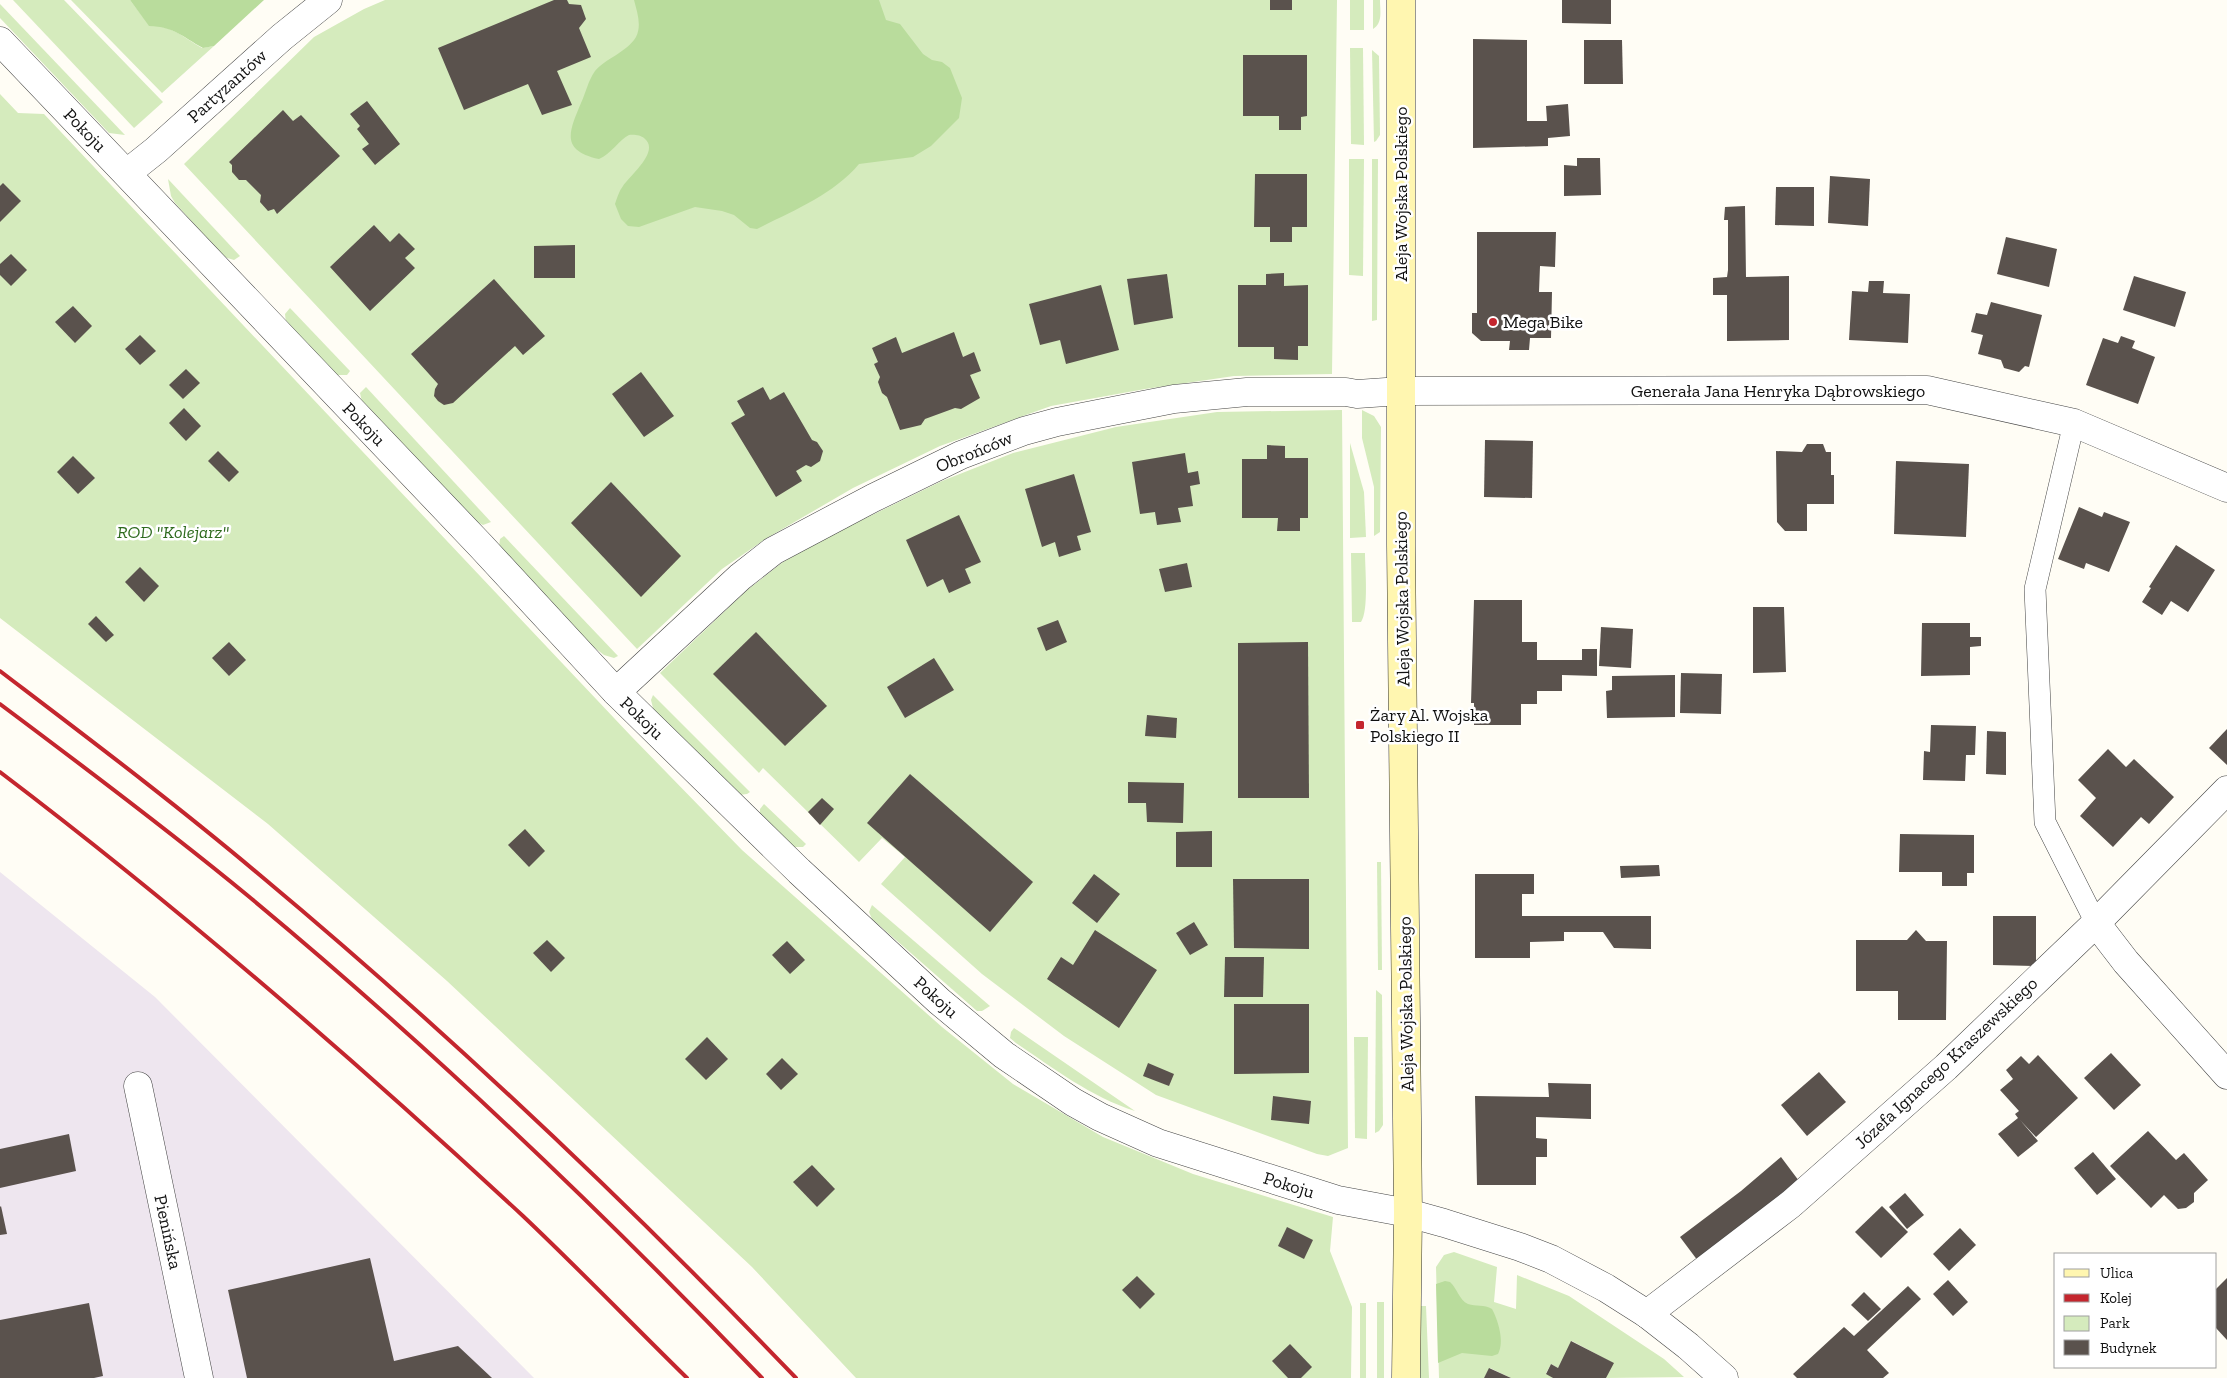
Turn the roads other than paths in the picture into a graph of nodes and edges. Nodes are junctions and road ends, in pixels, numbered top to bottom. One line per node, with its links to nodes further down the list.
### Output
1 (328, 0): 4 (street, Partyzantów)
2 (1402, 0): 5 (street, Aleja Wojska Polskiego)
3 (0, 41): 4 (street, Pokoju)
4 (127, 173): 8 (street, Pokoju)
5 (1401, 391): 6 (street, Generała Jana Henryka Dąbrowskiego); 8 (street, Obrońców); 13 (street, Aleja Wojska Polskiego)
6 (2074, 423): 7 (street, Generała Jana Henryka Dąbrowskiego); 10 (lane)
7 (2227, 488)
8 (616, 692): 13 (street, Pokoju)
9 (2227, 790): 10 (street, Józefa Ignacego Kraszewskiego)
10 (2096, 922): 11 (street); 14 (street, Józefa Ignacego Kraszewskiego)
11 (2227, 1075)
12 (138, 1086): 15 (street, Pienińska)
13 (1408, 1213): 14 (street, Pokoju); 16 (street, Aleja Wojska Polskiego)
14 (1646, 1314): 17 (street, Pokoju)
15 (199, 1378)
16 (1406, 1378)
17 (1724, 1378)

